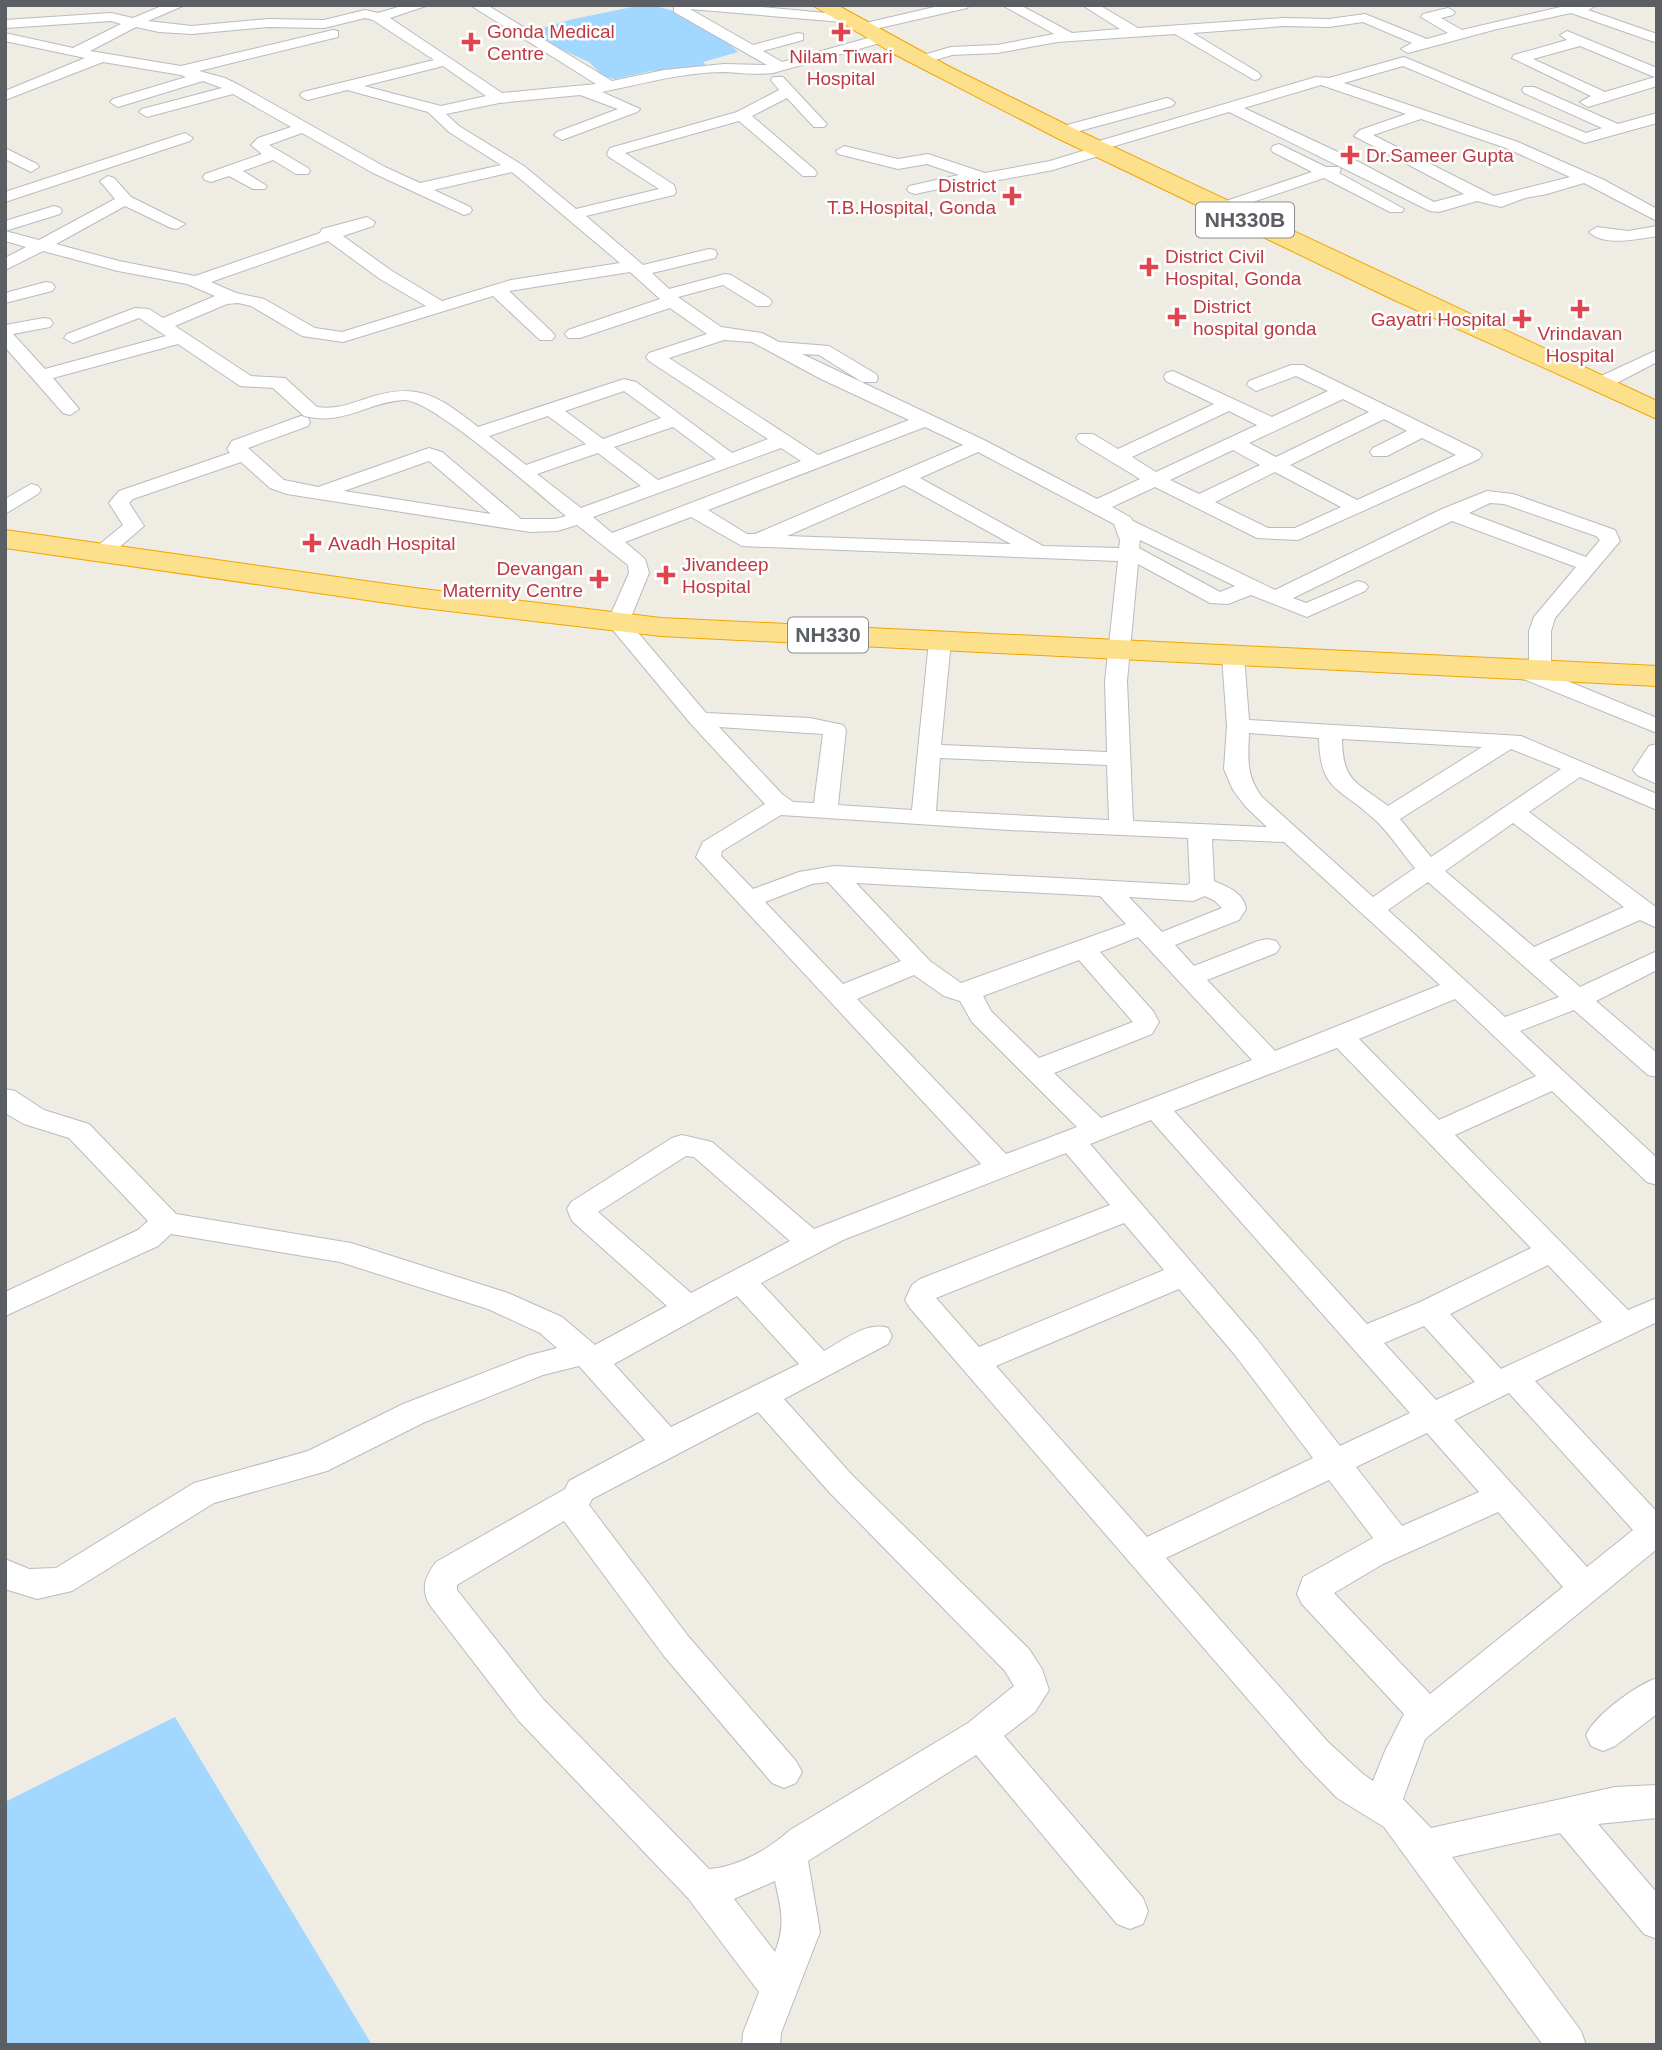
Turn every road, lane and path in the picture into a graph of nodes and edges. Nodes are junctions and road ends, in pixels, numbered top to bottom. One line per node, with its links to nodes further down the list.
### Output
1 (178, 5): 20 (street)
2 (422, 5): 17 (street)
3 (477, 5): 55 (street)
4 (673, 5): 36 (street)
5 (688, 5): 22 (street)
6 (962, 5): 13 (street)
7 (1009, 5): 31 (street)
8 (1089, 5): 27 (street)
9 (1252, 5): 23 (street)
10 (1378, 5): 16 (street)
11 (1590, 5): 15 (street)
12 (50, 6): 21 (street)
13 (931, 9): 22 (street)
14 (1494, 9): 24 (street)
15 (1573, 9): 19 (street); 32 (street)
16 (1362, 11): 23 (street); 26 (street)
17 (373, 15): 20 (street); 42 (street); 45 (street)
18 (1445, 18): 26 (street); 28 (street)
19 (1526, 18): 24 (street); 33 (street)
20 (134, 22): 21 (street); 37 (street)
21 (5, 23)
22 (856, 23): 41 (highway, NH330B); 44 (street); 88 (highway, NH330B)
23 (1268, 23): 25 (street)
24 (1499, 24): 28 (street)
25 (1180, 31): 27 (street); 50 (street)
26 (1402, 33): 34 (street)
27 (1138, 34): 31 (street)
28 (1460, 34): 34 (street)
29 (5, 37): 35 (street)
30 (797, 37): 36 (street)
31 (1070, 37): 41 (street)
32 (1657, 39)
33 (1580, 41): 39 (street); 47 (street)
34 (1425, 44): 43 (street)
35 (46, 47): 37 (street); 38 (street)
36 (751, 50): 44 (street)
37 (74, 52): 40 (street)
38 (15, 55)
39 (1615, 56): 47 (street); 48 (street)
40 (102, 57): 45 (street); 46 (street)
41 (928, 58): 80 (highway, NH330B)
42 (447, 61): 54 (street); 64 (street)
43 (1404, 61): 53 (street); 56 (street)
44 (773, 69): 55 (street); 60 (street)
45 (182, 71): 49 (street)
46 (60, 74): 52 (street); 62 (street)
47 (1552, 74): 63 (street)
48 (1657, 74)
49 (204, 76): 57 (street); 66 (street)
50 (1254, 76)
51 (1657, 80): 63 (street)
52 (78, 82)
53 (1330, 82): 68 (street); 70 (street)
54 (347, 85): 61 (street); 71 (street)
55 (609, 86): 58 (street)
56 (1464, 86): 68 (street); 74 (street)
57 (236, 89): 65 (street); 73 (street)
58 (582, 90): 64 (street); 85 (street)
59 (1529, 90): 69 (street)
60 (788, 92): 76 (street); 78 (street)
61 (308, 95)
62 (5, 96)
63 (1604, 97): 69 (street)
64 (499, 98): 71 (street)
65 (253, 99): 72 (street); 79 (street)
66 (118, 102)
67 (1167, 103): 80 (street)
68 (1425, 104): 84 (street); 91 (street)
69 (1564, 105): 74 (street); 81 (street)
70 (1230, 107): 75 (street); 94 (street)
71 (439, 110): 96 (street)
72 (208, 111)
73 (147, 112)
74 (1527, 113): 83 (street); 84 (street)
75 (1208, 114): 82 (street); 88 (street)
76 (742, 115): 99 (street); 117 (street)
77 (1652, 123): 81 (street)
78 (819, 124)
79 (302, 128): 93 (street); 106 (street)
80 (1072, 128): 88 (highway, NH330B)
81 (1618, 130): 83 (street)
82 (1243, 131)
83 (1572, 132): 89 (street)
84 (1476, 133): 89 (street)
85 (562, 135)
86 (185, 138): 110 (street)
87 (1266, 143): 100 (street)
88 (1103, 147): 101 (street); 113 (highway, NH330B); 156 (highway, NH330B)
89 (1523, 150): 103 (street)
90 (844, 151): 101 (street)
91 (1392, 152): 94 (street); 109 (street)
92 (5, 153): 95 (street)
93 (273, 155): 97 (street); 98 (street)
94 (1351, 164): 100 (street); 109 (street)
95 (31, 167)
96 (515, 167): 106 (street); 117 (street)
97 (229, 170): 102 (street); 105 (street)
98 (302, 171)
99 (809, 173)
100 (1325, 173): 113 (street); 115 (street)
101 (975, 176): 107 (street)
102 (211, 177)
103 (1585, 177): 109 (street); 112 (street)
104 (108, 181): 111 (street)
105 (259, 186)
106 (420, 188): 114 (street)
107 (915, 189)
108 (1657, 193): 112 (street)
109 (1478, 195)
110 (5, 197)
111 (125, 200): 120 (street); 126 (street)
112 (1635, 203): 118 (street)
113 (1229, 205): 149 (highway, NH330B)
114 (464, 209)
115 (1396, 209)
116 (54, 211): 121 (street)
117 (574, 214): 129 (street)
118 (1657, 216)
119 (367, 222): 124 (street)
120 (177, 224)
121 (5, 226)
122 (1657, 231): 123 (street)
123 (1597, 232)
124 (328, 233): 130 (street); 137 (street)
125 (5, 236): 126 (street)
126 (44, 246): 128 (street); 130 (street)
127 (709, 254): 129 (street)
128 (5, 265)
129 (636, 268): 132 (street); 134 (street)
130 (196, 281): 135 (street)
131 (46, 287): 133 (street)
132 (496, 289): 137 (street); 143 (street)
133 (5, 298)
134 (668, 298): 136 (street); 141 (street); 142 (street)
135 (228, 299): 137 (street); 139 (street)
136 (763, 302)
137 (439, 306)
138 (44, 323): 140 (street)
139 (163, 325): 144 (street); 145 (street)
140 (5, 333): 147 (street)
141 (574, 334)
142 (723, 334): 159 (street); 165 (street)
143 (546, 336)
144 (73, 338)
145 (180, 338): 147 (street); 163 (street)
146 (1657, 355): 149 (street)
147 (41, 376): 154 (street)
148 (1173, 377): 152 (street)
149 (1606, 381): 153 (highway, NH330B)
150 (1256, 385): 151 (street)
151 (1342, 392): 157 (street); 161 (street)
152 (1229, 404): 161 (street); 171 (street)
153 (1657, 404)
154 (70, 409)
155 (551, 409): 158 (street); 163 (street); 168 (street)
156 (1657, 411)
157 (1383, 412): 162 (street); 174 (street)
158 (675, 420): 168 (street); 172 (street)
159 (926, 420): 167 (street); 173 (street)
160 (301, 422): 170 (street)
161 (1271, 424): 166 (street)
162 (1421, 431): 169 (street); 183 (street)
163 (475, 434): 175 (street)
164 (1086, 438): 171 (street)
165 (782, 441): 172 (street); 173 (street)
166 (1232, 442): 174 (street); 177 (street)
167 (979, 445): 176 (street); 182 (street)
168 (599, 446): 175 (street); 178 (street)
169 (1380, 452)
170 (243, 455): 180 (street); 194 (street)
171 (1116, 457): 177 (street)
172 (730, 460): 178 (street)
173 (816, 462): 185 (street)
174 (1275, 465): 181 (street); 183 (street)
175 (524, 472): 187 (street)
176 (905, 477): 192 (street); 193 (street)
177 (1155, 480): 181 (street); 182 (street)
178 (655, 487): 187 (street)
179 (31, 490): 184 (street)
180 (317, 494): 188 (street); 188 (street)
181 (1199, 502): 183 (street)
182 (1100, 506): 189 (street)
183 (1356, 507)
184 (5, 508)
185 (694, 510): 191 (street); 192 (street)
186 (1449, 513): 196 (street); 196 (street); 199 (street)
187 (581, 516): 188 (street); 191 (street)
188 (514, 524)
189 (1127, 526): 195 (street); 197 (street)
190 (5, 539): 194 (highway, NH330)
191 (612, 540): 200 (street)
192 (758, 541): 193 (street)
193 (1039, 551): 195 (street)
194 (102, 552): 200 (highway, NH330)
195 (1129, 553): 197 (street); 202 (street)
196 (1589, 565): 204 (street)
197 (1250, 587): 199 (street)
198 (1358, 587): 199 (street)
199 (1275, 598)
200 (618, 623): 201 (highway, NH330); 206 (street)
201 (940, 640): 202 (highway, NH330); 211 (street)
202 (1121, 650): 203 (highway, NH330); 213 (street)
203 (1233, 656): 204 (highway, NH330); 207 (street)
204 (1529, 669): 205 (highway, NH330); 208 (street)
205 (1657, 676)
206 (699, 719): 217 (street); 218 (street)
207 (1238, 726): 209 (street); 224 (street)
208 (1657, 726)
209 (1329, 732): 210 (street); 220 (street)
210 (1508, 741): 214 (street); 220 (street)
211 (928, 751): 213 (street); 221 (street)
212 (1657, 751): 215 (street)
213 (1119, 759): 222 (street)
214 (1578, 768): 216 (street); 219 (street)
215 (1657, 777)
216 (1657, 803)
217 (780, 805): 218 (street); 229 (street)
218 (825, 812): 221 (street)
219 (1513, 812): 225 (street); 231 (street)
220 (1383, 814): 225 (street)
221 (923, 818): 222 (street)
222 (1121, 828): 223 (street)
223 (1200, 831): 224 (street); 227 (street)
224 (1290, 835): 230 (street)
225 (1429, 870): 230 (street); 235 (street)
226 (834, 874): 228 (street); 229 (street); 236 (street)
227 (1202, 885): 228 (street); 232 (street)
228 (1106, 888): 232 (street)
229 (748, 900): 241 (street)
230 (1372, 909): 239 (street)
231 (1650, 915): 235 (street)
232 (1150, 935): 234 (street); 238 (street)
233 (1268, 947): 238 (street)
234 (1083, 949): 240 (street); 247 (street)
235 (1530, 960): 242 (street)
236 (921, 967): 240 (street); 241 (street)
237 (1651, 970): 242 (street)
238 (1189, 977): 245 (street)
239 (1458, 987): 243 (street); 244 (street)
240 (968, 992): 247 (street)
241 (839, 996): 254 (street)
242 (1576, 1000): 243 (street); 246 (street)
243 (1501, 1028): 248 (street)
244 (1341, 1035): 245 (street); 251 (street)
245 (1270, 1062): 250 (street)
246 (1657, 1068)
247 (1037, 1069): 252 (street)
248 (1555, 1079): 251 (street); 253 (street)
249 (5, 1098): 256 (street)
250 (1154, 1106): 252 (street); 267 (street)
251 (1435, 1133): 258 (street)
252 (1083, 1134): 254 (street); 255 (street)
253 (1652, 1164)
254 (1000, 1166): 257 (street)
255 (1130, 1209): 259 (street); 269 (street)
256 (166, 1222): 261 (street); 268 (street)
257 (811, 1243): 260 (street); 262 (street)
258 (1551, 1251): 264 (street); 265 (street)
259 (1185, 1275): 269 (street); 275 (street)
260 (741, 1281): 262 (street); 270 (street)
261 (5, 1305)
262 (689, 1308): 268 (street)
263 (1657, 1309): 265 (street)
264 (1429, 1311): 267 (street); 271 (street)
265 (1624, 1325): 271 (street)
266 (877, 1336): 270 (street)
267 (1362, 1339): 273 (street)
268 (589, 1357): 274 (street); 281 (street)
269 (973, 1362): 280 (street)
270 (820, 1367): 272 (street)
271 (1505, 1381): 273 (street); 278 (street)
272 (763, 1397): 274 (street); 285 (street)
273 (1429, 1416): 275 (street); 276 (street)
274 (667, 1444): 277 (street)
275 (1334, 1461): 279 (street); 280 (street)
276 (1502, 1496): 279 (street); 282 (street)
277 (574, 1499): 287 (street); 292 (street)
278 (1656, 1531): 282 (street)
279 (1396, 1543): 284 (street)
280 (1143, 1554): 290 (street)
281 (5, 1573)
282 (1585, 1588): 284 (street)
283 (1657, 1693): 286 (street)
284 (1427, 1715): 290 (street)
285 (980, 1734): 291 (street); 293 (street)
286 (1603, 1735)
287 (783, 1772)
288 (1657, 1801): 289 (street)
289 (1567, 1815): 290 (street); 294 (street)
290 (1403, 1824): 297 (street)
291 (790, 1854): 292 (street); 295 (street)
292 (701, 1886): 295 (street)
293 (1130, 1911)
294 (1657, 1922)
295 (780, 1989): 296 (street)
296 (761, 2045)
297 (1567, 2045)

